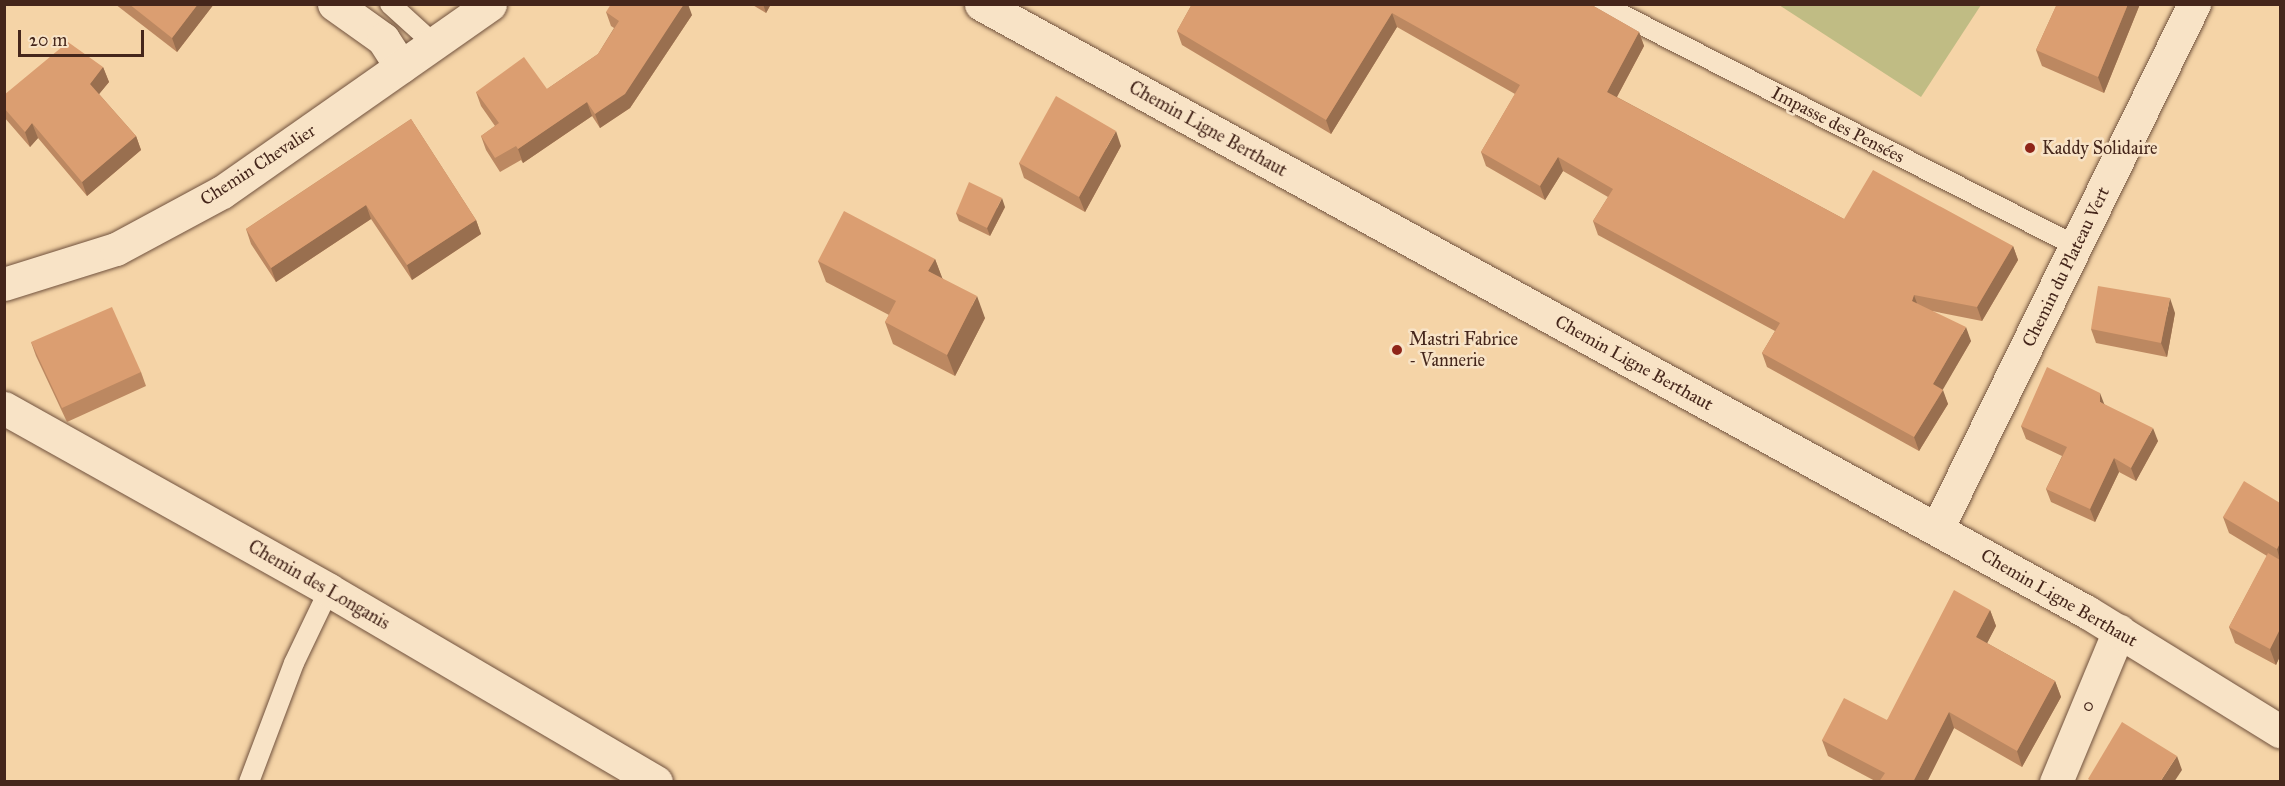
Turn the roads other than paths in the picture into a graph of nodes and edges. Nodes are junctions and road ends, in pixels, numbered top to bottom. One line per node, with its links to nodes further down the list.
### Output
1 (334, 4): 8 (street)
2 (390, 4): 7 (lane)
3 (490, 4): 7 (street, Chemin Chevalier)
4 (981, 4): 12 (street, Chemin Ligne Berthaut)
5 (1601, 4): 9 (lane, Impasse des Pensées)
6 (2194, 4): 9 (street, Chemin du Plateau Vert)
7 (434, 44): 8 (street, Chemin Chevalier)
8 (401, 67): 10 (street, Chemin Chevalier)
9 (2076, 246): 12 (street, Chemin du Plateau Vert)
10 (4, 284)
11 (4, 408): 13 (street, Chemin des Longanis)
12 (1937, 529): 14 (street, Chemin Ligne Berthaut)
13 (329, 590): 16 (street, Chemin des Longanis); 17 (lane)
14 (2119, 631): 15 (street, Chemin Ligne Berthaut); 18 (street, 0)
15 (2280, 731)
16 (644, 773)
17 (249, 782)
18 (2056, 782)

